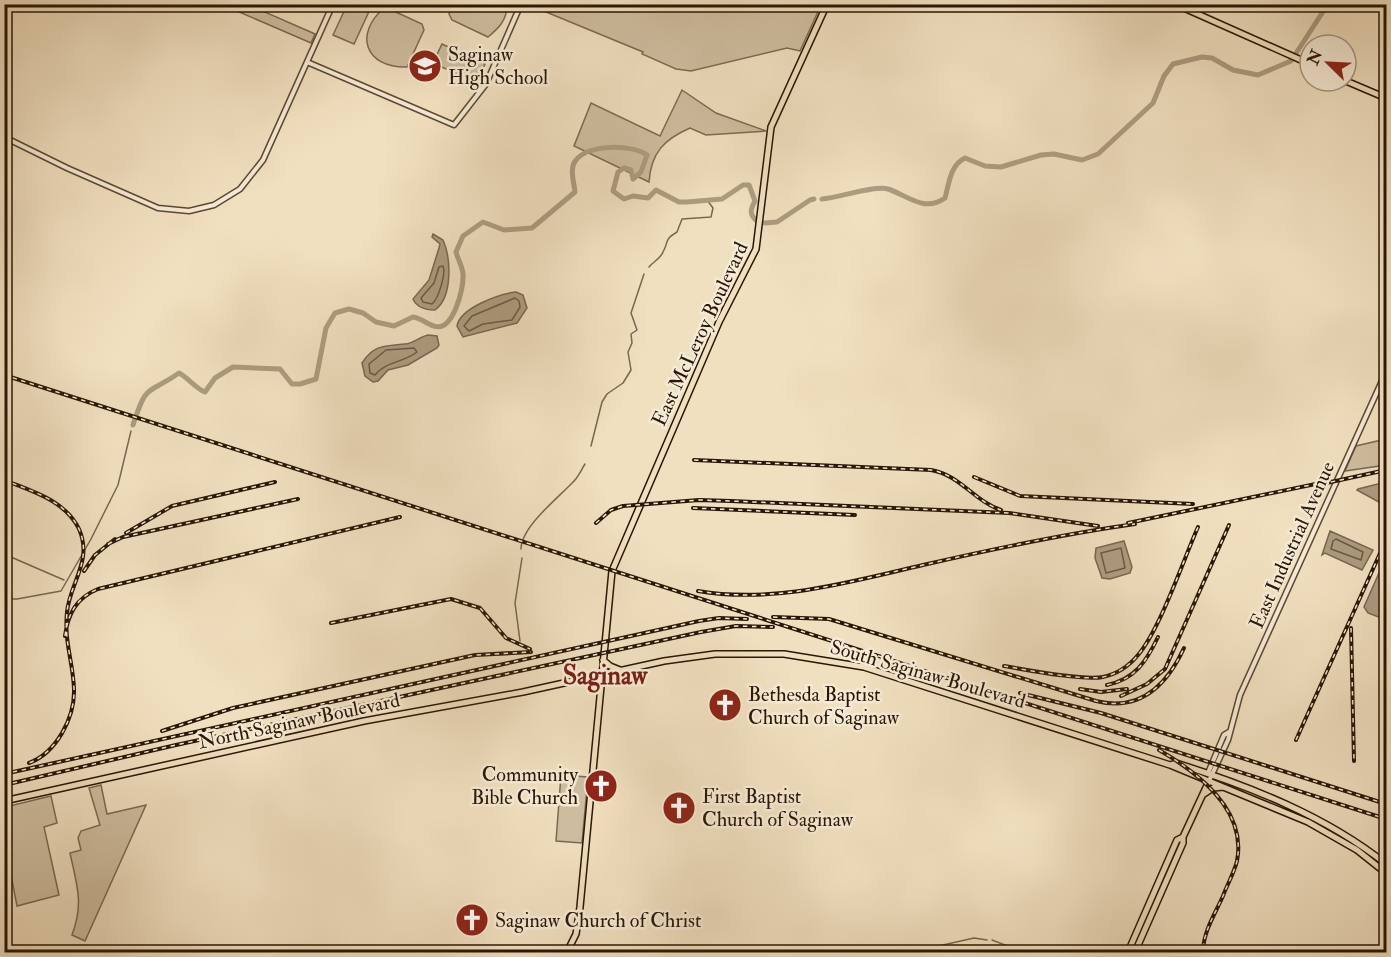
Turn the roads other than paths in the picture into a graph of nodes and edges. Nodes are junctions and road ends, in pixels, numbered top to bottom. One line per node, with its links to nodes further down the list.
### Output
1 (333, 4): 6 (street)
2 (521, 4): 6 (street)
3 (827, 4): 11 (main road, East McLeroy Boulevard)
4 (1175, 4): 5 (main road)
5 (1298, 59)
6 (308, 62): 9 (street)
7 (1358, 86): 8 (main road)
8 (1386, 98)
9 (4, 137)
10 (1386, 372): 14 (street, East Industrial Avenue)
11 (603, 659): 12 (main road); 13 (main road, East McLeroy Boulevard)
12 (622, 671): 13 (main road, South Saginaw Boulevard); 14 (main road, South Saginaw Boulevard)
13 (600, 676): 17 (main road, North Saginaw Boulevard); 22 (main road, East McLeroy Boulevard)
14 (1209, 777): 15 (main road); 16 (main road); 18 (main road); 19 (main road)
15 (1227, 788): 16 (main road); 21 (main road)
16 (1201, 798): 18 (main road)
17 (4, 801)
18 (1194, 812): 20 (main road)
19 (1386, 864)
20 (1167, 872): 23 (main road); 24 (main road)
21 (1386, 873)
22 (567, 952)
23 (1128, 952)
24 (1135, 952)

